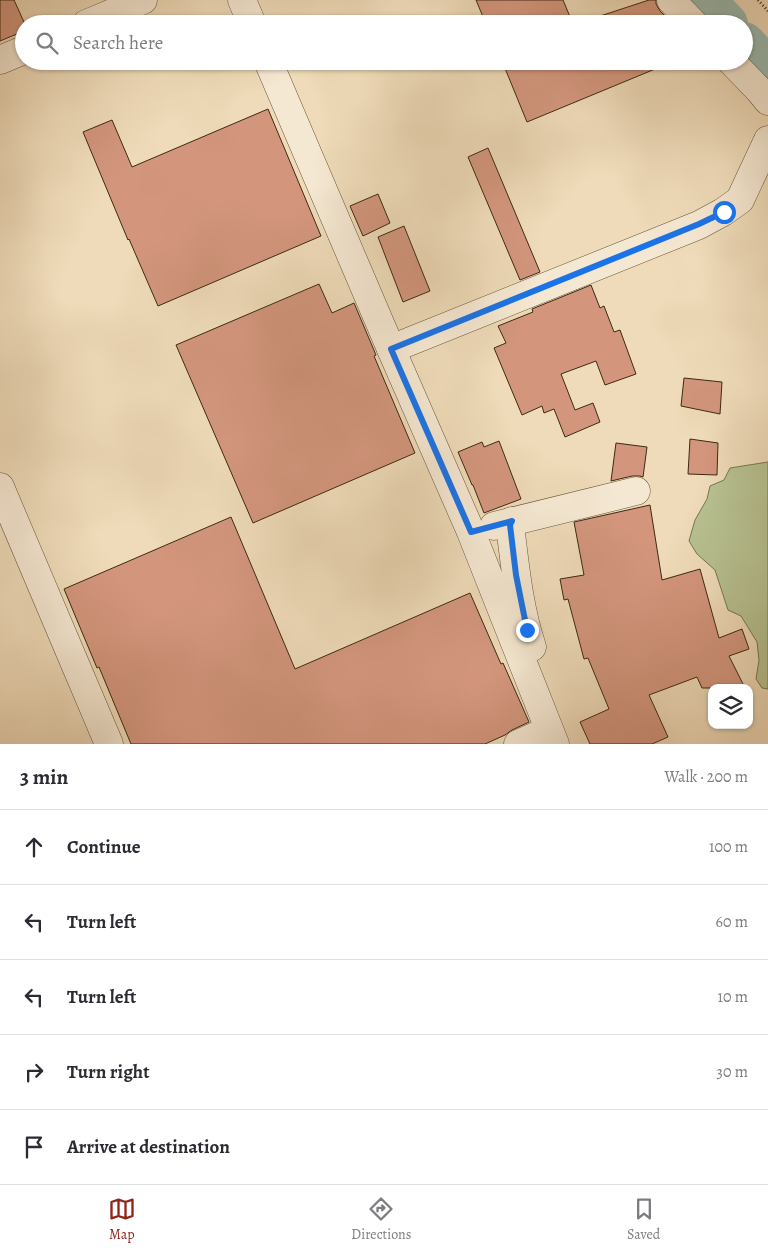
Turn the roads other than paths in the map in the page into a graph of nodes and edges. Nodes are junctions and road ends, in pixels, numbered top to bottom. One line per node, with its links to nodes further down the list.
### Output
1 (143, 0): 4 (street)
2 (242, 0): 5 (street)
3 (671, 0): 6 (street)
4 (107, 15)
5 (248, 15)
6 (685, 15)
7 (15, 54): 8 (street)
8 (0, 60)
9 (272, 70): 14 (street)
10 (740, 70): 11 (street)
11 (768, 101)
12 (768, 140): 13 (street)
13 (759, 182): 14 (street)
14 (391, 349): 18 (street)
15 (0, 487): 20 (street)
16 (636, 491): 17 (street)
17 (512, 521): 18 (street); 19 (street)
18 (471, 532): 19 (street)
19 (550, 732): 21 (street)
20 (110, 744)
21 (518, 744)

